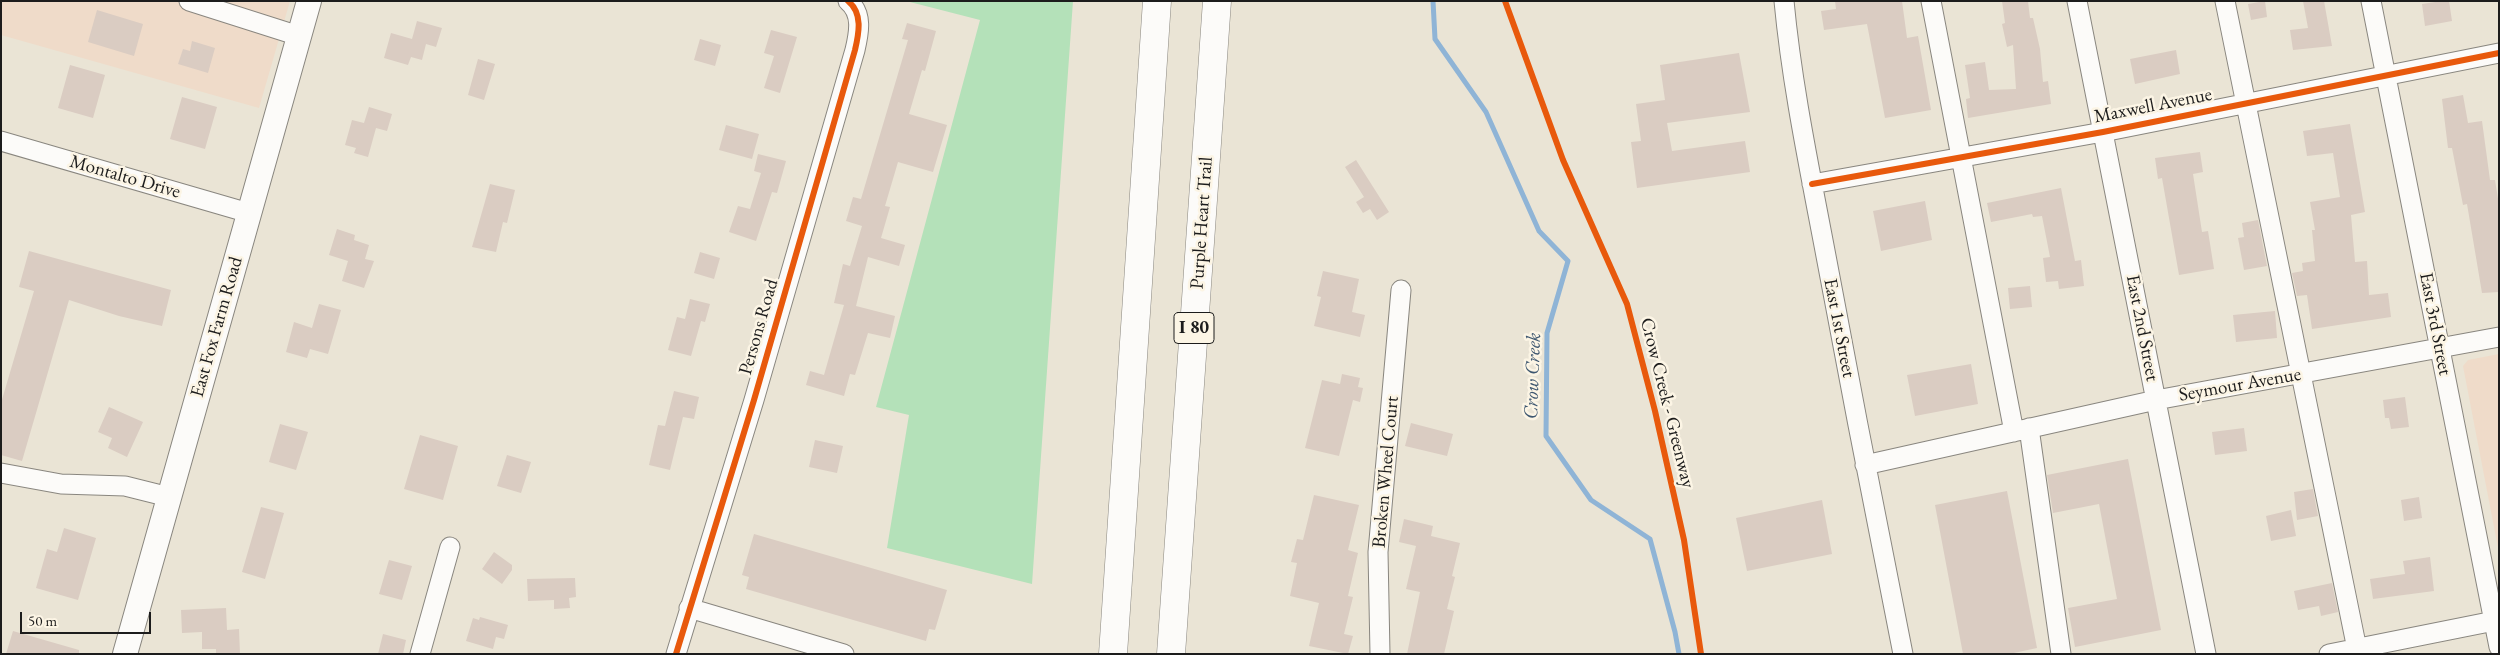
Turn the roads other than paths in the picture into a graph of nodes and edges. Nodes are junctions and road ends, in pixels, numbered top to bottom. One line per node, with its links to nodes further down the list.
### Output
1 (189, 1): 11 (street)
2 (309, 1): 11 (main road, East Fox Farm Road)
3 (1157, 1): 39 (highway)
4 (1219, 1): 40 (highway, Purple Heart Trail / I 80)
5 (1784, 1): 18 (street, East 1st Street)
6 (1931, 1): 17 (street)
7 (2077, 1): 15 (street, East 2nd Street)
8 (2224, 1): 14 (street)
9 (2371, 1): 13 (street, East 3rd Street)
10 (852, 4): 30 (street, Persons Road)
11 (299, 36): 19 (main road, East Fox Farm Road)
12 (2499, 53): 13 (street, Maxwell Avenue)
13 (2385, 76): 14 (street, Maxwell Avenue); 22 (street, East 3rd Street)
14 (2245, 104): 15 (street, Maxwell Avenue); 23 (street)
15 (2103, 132): 17 (street, Maxwell Avenue); 24 (street, East 2nd Street)
16 (1, 141): 19 (street, Montalto Drive)
17 (1961, 157): 18 (street, Maxwell Avenue); 25 (street)
18 (1812, 184): 26 (street, East 1st Street)
19 (249, 212): 28 (main road, East Fox Farm Road)
20 (1401, 290): 41 (street, Broken Wheel Court)
21 (2499, 337): 22 (street, Seymour Avenue)
22 (2440, 349): 23 (street, Seymour Avenue); 31 (street, East 3rd Street)
23 (2300, 374): 24 (street, Seymour Avenue); 34 (street)
24 (2156, 400): 25 (street, Seymour Avenue); 44 (street, East 2nd Street)
25 (2021, 430): 26 (street, Seymour Avenue); 43 (street)
26 (1865, 465): 42 (street, East 1st Street)
27 (1, 473): 28 (street)
28 (169, 498): 35 (main road, East Fox Farm Road)
29 (450, 547): 36 (street)
30 (689, 608): 33 (street); 37 (street, Persons Road)
31 (2496, 621): 32 (street, East 3rd Street); 34 (street)
32 (2499, 647)
33 (814, 650): 38 (street)
34 (2357, 651): 45 (street)
35 (124, 654)
36 (420, 654)
37 (676, 654)
38 (844, 654)
39 (1113, 654)
40 (1171, 654)
41 (1380, 654)
42 (1904, 654)
43 (2060, 654)
44 (2206, 654)
45 (2330, 654)

